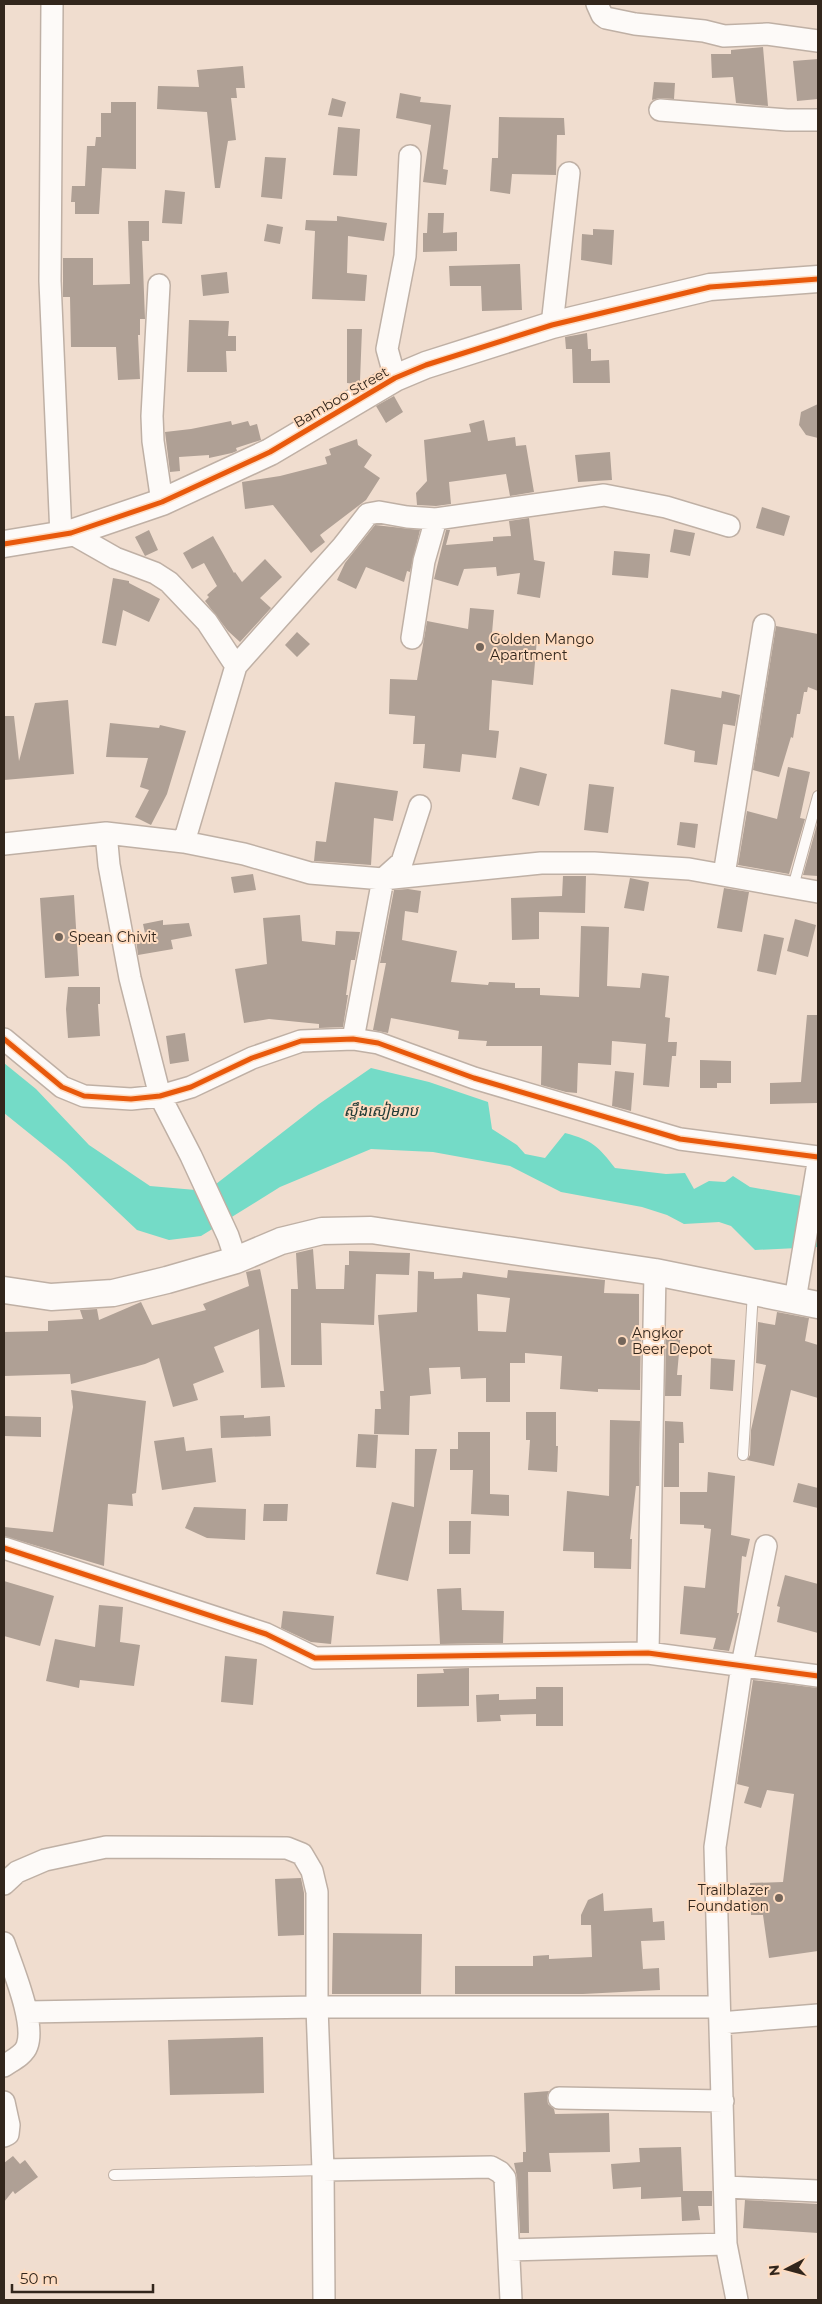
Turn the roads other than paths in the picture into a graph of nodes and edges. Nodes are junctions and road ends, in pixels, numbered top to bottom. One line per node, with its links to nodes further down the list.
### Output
1 (52, 4): 15 (street)
2 (597, 4): 3 (street)
3 (818, 41)
4 (660, 110): 5 (street)
5 (818, 120)
6 (410, 156): 11 (street)
7 (570, 172): 10 (street)
8 (818, 279): 10 (street, Bamboo Street)
9 (159, 285): 12 (street)
10 (552, 325): 11 (street, Bamboo Street)
11 (395, 378): 12 (street, Bamboo Street)
12 (162, 502): 15 (street, Bamboo Street)
13 (436, 519): 14 (street); 18 (street); 19 (street)
14 (730, 526)
15 (66, 534): 16 (street, Bamboo Street); 19 (street)
16 (4, 544)
17 (764, 625): 25 (street)
18 (412, 638)
19 (236, 666): 23 (street)
20 (818, 796): 27 (lane)
21 (420, 806): 26 (street)
22 (106, 833): 23 (street); 24 (street); 31 (street)
23 (184, 842): 26 (street)
24 (4, 844)
25 (724, 875): 26 (street); 27 (street)
26 (383, 879): 30 (street)
27 (793, 886): 28 (street)
28 (818, 892)
29 (4, 1039): 31 (street)
30 (353, 1039): 31 (street); 32 (street)
31 (160, 1096): 33 (street)
32 (818, 1166): 37 (street)
33 (236, 1260): 34 (street); 35 (street)
34 (655, 1272): 36 (street); 41 (street)
35 (4, 1290)
36 (753, 1292): 37 (street); 38 (lane)
37 (807, 1302)
38 (743, 1455)
39 (766, 1546): 42 (street)
40 (4, 1548): 41 (street)
41 (648, 1653): 42 (street)
42 (742, 1665): 43 (street); 48 (street)
43 (818, 1676)
44 (4, 1884): 46 (street)
45 (4, 1943): 47 (street)
46 (317, 2007): 47 (street); 48 (street); 55 (street)
47 (27, 2012): 50 (street)
48 (720, 2015): 49 (street); 52 (street)
49 (818, 2015)
50 (4, 2066)
51 (559, 2098): 52 (street)
52 (723, 2100): 57 (street)
53 (4, 2102): 54 (street)
54 (4, 2136)
55 (323, 2170): 56 (lane); 60 (street); 61 (street)
56 (114, 2175)
57 (726, 2187): 58 (street); 59 (street)
58 (818, 2191)
59 (726, 2244): 60 (street); 63 (street)
60 (509, 2250): 62 (street)
61 (324, 2300)
62 (511, 2300)
63 (737, 2300)

